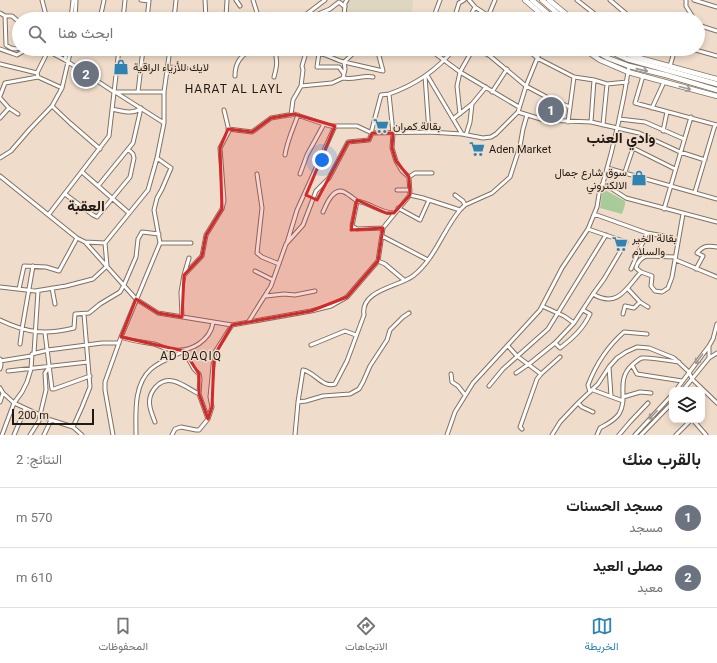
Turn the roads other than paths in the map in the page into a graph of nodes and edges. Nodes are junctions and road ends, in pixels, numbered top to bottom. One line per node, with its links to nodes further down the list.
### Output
1 (42, 0): 32 (street)
2 (73, 0): 33 (street)
3 (76, 0): 34 (street)
4 (104, 0): 35 (street)
5 (125, 0): 36 (street)
6 (141, 0): 37 (street)
7 (176, 0): 38 (street)
8 (205, 0): 39 (street)
9 (227, 0): 40 (street)
10 (236, 0): 27 (street)
11 (252, 0): 41 (street)
12 (325, 0): 42 (street)
13 (347, 0): 28 (street)
14 (440, 0): 45 (street)
15 (464, 0): 46 (street)
16 (469, 0): 29 (street)
17 (495, 0): 49 (street)
18 (525, 0): 50 (main road)
19 (532, 0): 50 (main road)
20 (542, 0): 26 (main road)
21 (549, 0): 26 (main road)
22 (576, 0): 52 (street)
23 (610, 0): 53 (street)
24 (686, 0): 54 (street)
25 (694, 0): 30 (street)
26 (554, 4): 51 (main road)
27 (240, 6)
28 (345, 6): 43 (street); 44 (street)
29 (475, 7): 47 (street); 48 (street)
30 (717, 7)
31 (0, 12): 55 (street)
32 (45, 12)
33 (72, 12)
34 (75, 12)
35 (101, 12)
36 (124, 12)
37 (148, 12)
38 (175, 12)
39 (206, 12)
40 (226, 12)
41 (256, 12)
42 (309, 12)
43 (323, 12)
44 (345, 12)
45 (436, 12)
46 (456, 12)
47 (472, 12)
48 (481, 12)
49 (490, 12)
50 (543, 12)
51 (564, 12)
52 (592, 12)
53 (624, 12)
54 (690, 12)
55 (5, 16): 56 (street); 59 (street)
56 (12, 16)
57 (705, 27): 58 (street)
58 (717, 30)
59 (12, 48)
60 (0, 49): 63 (street)
61 (717, 51): 64 (street)
62 (705, 52): 64 (street)
63 (12, 53)
64 (716, 55)
65 (45, 56): 100 (street)
66 (58, 56): 89 (street)
67 (67, 56): 89 (street)
68 (69, 56): 89 (street)
69 (118, 56): 119 (street)
70 (142, 56): 120 (street)
71 (169, 56): 95 (street)
72 (242, 56): 101 (street)
73 (276, 56): 105 (street)
74 (305, 56): 114 (street)
75 (319, 56): 102 (street)
76 (329, 56): 91 (street)
77 (350, 56): 91 (street)
78 (379, 56): 91 (street)
79 (438, 56): 90 (street)
80 (448, 56): 90 (street)
81 (469, 56): 98 (street)
82 (490, 56): 97 (street)
83 (594, 56): 99 (main road)
84 (605, 56): 93 (main road)
85 (626, 56): 87 (main road)
86 (673, 56): 94 (street)
87 (629, 57): 94 (main road); 113 (main road)
88 (537, 58): 107 (street); 115 (street)
89 (67, 61): 117 (street); 119 (street)
90 (444, 61): 98 (street); 103 (street)
91 (344, 62): 102 (street)
92 (0, 64): 100 (street)
93 (629, 66): 99 (street); 118 (main road, one-way to 118)
94 (670, 66): 108 (main road)
95 (167, 67): 96 (street); 121 (street)
96 (186, 68)
97 (507, 69): 115 (street); 122 (street)
98 (460, 72): 116 (street); 138 (street)
99 (628, 72): 104 (main road); 110 (street)
100 (37, 75): 117 (street); 125 (street)
101 (235, 76)
102 (343, 76): 106 (street); 114 (street)
103 (426, 76): 123 (street); 145 (street); 156 (street)
104 (643, 76): 111 (main road); 132 (street)
105 (274, 77)
106 (374, 77)
107 (574, 77): 109 (street); 129 (street)
108 (717, 79)
109 (594, 80): 112 (street); 147 (street)
110 (627, 82): 112 (street); 144 (street)
111 (664, 82): 124 (main road, one-way to 124); 132 (street)
112 (607, 84): 150 (street)
113 (717, 84)
114 (301, 86): 139 (street)
115 (526, 86): 128 (street); 129 (street)
116 (486, 87): 122 (street); 126 (street)
117 (62, 88): 127 (street)
118 (717, 90)
119 (114, 92): 120 (street); 131 (street); 133 (street)
120 (138, 92): 121 (street)
121 (164, 92): 148 (street)
122 (492, 92): 128 (street)
123 (389, 94): 157 (street); 158 (street)
124 (717, 96)
125 (0, 97): 130 (street)
126 (472, 104): 138 (street); 159 (street)
127 (52, 106): 161 (street); 165 (street)
128 (519, 107): 135 (street)
129 (570, 107): 146 (street)
130 (9, 108): 137 (street); 142 (street)
131 (141, 108): 133 (street); 148 (street); 162 (street)
132 (652, 108): 136 (street)
133 (112, 109): 161 (street)
134 (224, 110): 154 (street)
135 (518, 112): 141 (street); 159 (street)
136 (666, 112): 143 (street); 155 (street)
137 (18, 114)
138 (460, 114): 145 (street)
139 (291, 115): 140 (street); 154 (street)
140 (298, 115): 149 (street); 164 (street)
141 (527, 115): 146 (street); 190 (street)
142 (0, 118)
143 (691, 118): 151 (street); 160 (street)
144 (619, 119): 153 (street); 155 (street)
145 (453, 120): 159 (street)
146 (568, 122): 147 (street)
147 (591, 122): 150 (street)
148 (164, 123): 166 (street)
149 (324, 124): 152 (street); 173 (street)
150 (603, 125): 153 (street)
151 (716, 125): 167 (street)
152 (335, 126): 157 (street); 213 (street)
153 (616, 128): 163 (street); 168 (street)
154 (228, 129): 226 (street)
155 (663, 131): 160 (street)
156 (429, 132): 158 (street); 159 (street)
157 (372, 133): 158 (street); 213 (street)
158 (393, 133): 176 (street)
159 (464, 134)
160 (684, 139): 163 (street)
161 (100, 148): 170 (street)
162 (128, 149): 179 (street); 186 (street)
163 (680, 152): 167 (street); 169 (street)
164 (284, 155)
165 (0, 158)
166 (157, 158): 195 (street); 204 (street)
167 (705, 160): 182 (street)
168 (607, 168): 171 (street); 177 (street)
169 (675, 169): 171 (street); 178 (street)
170 (82, 172): 179 (street); 183 (street)
171 (625, 172): 178 (street)
172 (257, 174): 219 (street)
173 (300, 174)
174 (432, 174): 176 (street)
175 (0, 176): 197 (street)
176 (409, 177): 181 (street)
177 (603, 183): 192 (street); 198 (street)
178 (670, 185): 182 (street); 192 (street)
179 (98, 186): 186 (street)
180 (397, 190): 181 (street)
181 (410, 190): 184 (street)
182 (695, 192): 187 (street)
183 (65, 194): 186 (street); 197 (street)
184 (410, 195): 188 (street); 191 (street)
185 (454, 195): 190 (street)
186 (112, 198): 195 (street)
187 (717, 199)
188 (429, 200): 191 (street); 193 (street)
189 (357, 201): 194 (street); 196 (street); 201 (street)
190 (465, 205): 193 (street)
191 (398, 208): 196 (street)
192 (664, 209): 199 (street)
193 (460, 210): 217 (street)
194 (323, 212)
195 (129, 213): 210 (street)
196 (394, 213): 201 (street)
197 (49, 214): 208 (street)
198 (594, 214): 202 (street); 203 (street)
199 (683, 214): 200 (street); 216 (street)
200 (717, 222)
201 (383, 228): 206 (street)
202 (588, 229): 205 (street); 243 (street)
203 (647, 233): 207 (street); 222 (street)
204 (159, 234): 211 (street); 230 (street)
205 (606, 235): 238 (street); 248 (street)
206 (382, 236): 217 (street); 218 (street)
207 (664, 236)
208 (77, 238): 209 (street); 220 (street)
209 (85, 242): 210 (street); 221 (street)
210 (105, 243): 221 (street)
211 (160, 243): 212 (street); 240 (street)
212 (191, 243)
213 (286, 244): 219 (street)
214 (717, 246): 223 (street)
215 (188, 258): 226 (street)
216 (676, 259): 223 (street); 225 (street); 225 (street)
217 (428, 260): 229 (street)
218 (378, 261): 229 (street); 252 (street)
219 (279, 264): 228 (street)
220 (33, 266): 233 (street); 235 (street)
221 (107, 266): 230 (street); 232 (street)
222 (631, 269)
223 (696, 269): 227 (street)
224 (255, 271): 228 (street)
225 (641, 272): 234 (street)
226 (184, 275): 250 (street)
227 (717, 277)
228 (273, 280): 239 (street)
229 (404, 280): 261 (street)
230 (124, 285): 240 (street); 247 (street)
231 (0, 287): 233 (street)
232 (52, 288): 236 (street); 242 (street)
233 (19, 289): 235 (street)
234 (628, 289): 238 (street); 241 (street)
235 (29, 290): 236 (street); 257 (street)
236 (38, 291): 258 (street)
237 (315, 292): 239 (street)
238 (593, 294): 245 (street)
239 (266, 296): 252 (street)
240 (136, 299): 250 (street); 262 (street)
241 (640, 302): 244 (street); 249 (street)
242 (55, 304)
243 (542, 306): 248 (street); 268 (street)
244 (648, 307)
245 (582, 310): 254 (street); 264 (street)
246 (409, 313): 308 (street)
247 (84, 314): 259 (street); 266 (street)
248 (558, 314): 254 (street); 274 (street)
249 (623, 314)
250 (182, 317): 253 (street)
251 (0, 320): 257 (street)
252 (249, 322): 256 (street)
253 (214, 323): 256 (street); 271 (street)
254 (574, 323): 264 (street)
255 (717, 324): 269 (street)
256 (232, 325): 316 (street)
257 (22, 329): 258 (street); 265 (street)
258 (35, 332): 259 (street); 273 (street)
259 (45, 333): 270 (street)
260 (648, 334): 298 (street)
261 (356, 335): 267 (street); 308 (street)
262 (121, 337): 263 (street); 271 (street)
263 (119, 343): 266 (street); 328 (street)
264 (554, 343): 280 (street)
265 (20, 344)
266 (87, 345): 270 (street); 278 (street)
267 (311, 345)
268 (508, 346): 274 (street); 302 (street)
269 (709, 346): 276 (street); 287 (street, one-way to 287)
270 (48, 350): 273 (street); 281 (street)
271 (184, 351): 301 (street); 329 (street)
272 (717, 353): 276 (street)
273 (33, 354): 277 (street); 285 (street)
274 (517, 356): 280 (street); 294 (street)
275 (560, 357): 290 (street)
276 (709, 358): 292 (street)
277 (0, 360): 284 (street)
278 (88, 362): 281 (street); 291 (street)
279 (679, 362): 282 (street); 283 (street); 287 (street)
280 (529, 364): 288 (street); 290 (street)
281 (50, 366): 285 (street); 291 (street); 315 (street)
282 (632, 366): 293 (street); 304 (street)
283 (609, 367): 298 (street); 303 (street)
284 (0, 369)
285 (31, 369): 286 (street); 309 (street)
286 (8, 371)
287 (690, 372): 292 (street); 293 (street)
288 (516, 373)
289 (451, 374): 302 (street)
290 (541, 374): 322 (street)
291 (90, 376): 321 (street)
292 (692, 379): 296 (street); 306 (street)
293 (682, 381): 295 (street)
294 (489, 386)
295 (678, 387)
296 (685, 387)
297 (0, 388): 300 (street)
298 (592, 391): 303 (street); 310 (street)
299 (651, 393): 304 (street)
300 (3, 394): 307 (street); 309 (street)
301 (199, 394): 316 (street); 318 (street)
302 (464, 395): 332 (street)
303 (611, 396): 304 (street)
304 (623, 399): 334 (street)
305 (669, 399): 336 (street, one-way to 336)
306 (716, 401)
307 (0, 402)
308 (298, 402): 331 (street)
309 (14, 403): 313 (street); 323 (street)
310 (578, 403): 314 (street); 333 (street)
311 (648, 403): 335 (street)
312 (669, 406): 337 (street)
313 (26, 410): 315 (street); 324 (street)
314 (593, 412)
315 (40, 415): 317 (street); 325 (street)
316 (208, 419): 330 (street)
317 (51, 420): 321 (street); 326 (street)
318 (155, 422)
319 (689, 423): 338 (street)
320 (695, 423): 339 (street)
321 (73, 427): 327 (street)
322 (522, 429)
323 (2, 435)
324 (14, 435)
325 (30, 435)
326 (44, 435)
327 (82, 435)
328 (113, 435)
329 (136, 435)
330 (172, 435)
331 (295, 435)
332 (447, 435)
333 (552, 435)
334 (597, 435)
335 (619, 435)
336 (635, 435)
337 (641, 435)
338 (676, 435)
339 (706, 435)

